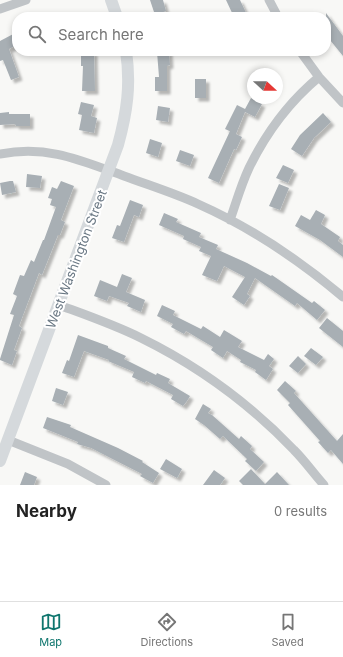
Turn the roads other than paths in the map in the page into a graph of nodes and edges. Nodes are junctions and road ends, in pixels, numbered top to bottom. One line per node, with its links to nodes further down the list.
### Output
1 (26, 0): 4 (street)
2 (111, 0): 5 (street)
3 (269, 0): 6 (street)
4 (0, 9)
5 (116, 12)
6 (275, 12)
7 (127, 56): 12 (street, West Washington Street)
8 (304, 56): 9 (street)
9 (319, 77): 10 (street); 13 (street)
10 (343, 103)
11 (0, 154): 12 (street)
12 (109, 171): 13 (street); 15 (street, West Washington Street)
13 (230, 220): 14 (street)
14 (343, 297)
15 (59, 304): 16 (street, West Washington Street); 19 (street)
16 (8, 440): 17 (street, West Washington Street); 18 (street)
17 (0, 461)
18 (106, 485)
19 (324, 485)

